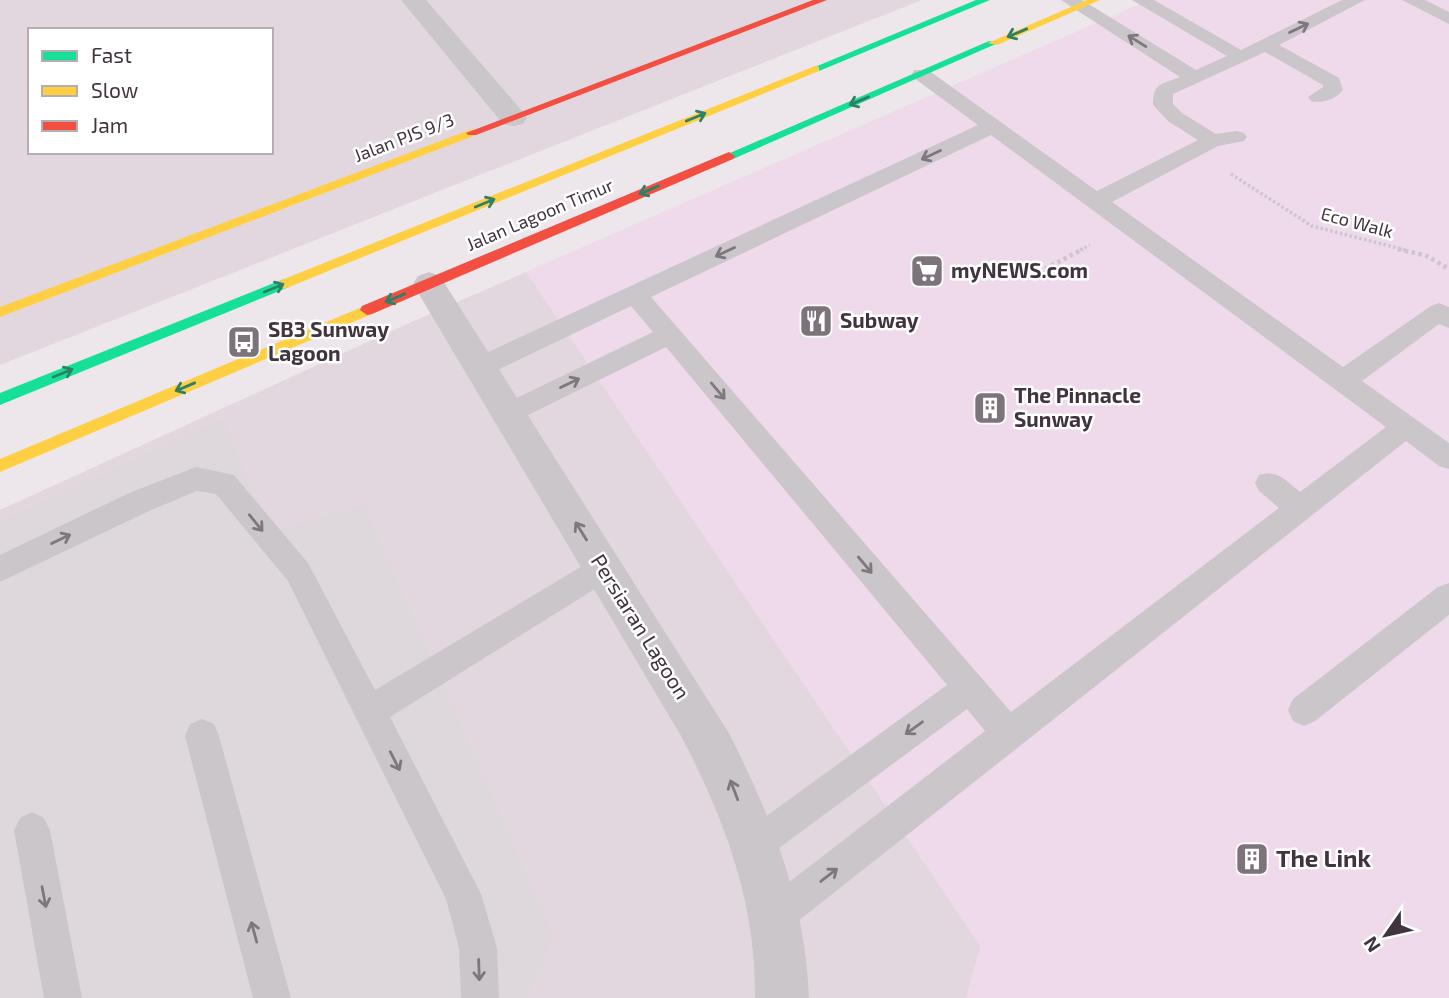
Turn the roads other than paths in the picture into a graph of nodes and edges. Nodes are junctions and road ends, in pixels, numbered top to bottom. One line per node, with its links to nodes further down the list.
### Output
1 (413, 0): 15 (street)
2 (985, 0): 9 (main road, Jalan Lagoon Timur)
3 (1141, 0): 11 (lane)
4 (1356, 0): 10 (lane, one-way to 4)
5 (1410, 0): 8 (lane)
6 (809, 2): 15 (main road, Jalan PJS 9/3)
7 (1082, 2): 12 (main road, Jalan Lagoon Timur, one-way to 12); 13 (lane, one-way to 7)
8 (1449, 19)
9 (878, 43): 12 (main road); 27 (main road, Jalan Lagoon Timur, one-way to 9)
10 (1265, 45): 11 (lane); 14 (lane)
11 (1241, 57): 13 (lane)
12 (921, 74): 16 (lane); 20 (main road, Jalan Lagoon Timur, one-way to 20)
13 (1194, 76): 18 (lane)
14 (1318, 97)
15 (513, 118): 22 (main road, Jalan PJS 9/3)
16 (993, 126): 19 (lane); 21 (lane, one-way to 21)
17 (1237, 137): 18 (lane)
18 (1213, 141): 19 (lane)
19 (1096, 201): 26 (lane)
20 (429, 284): 25 (street, Persiaran Lagoon); 31 (main road, Jalan Lagoon Timur, one-way to 31)
21 (635, 294): 24 (lane); 25 (lane)
22 (0, 312)
23 (1449, 319): 26 (lane)
24 (670, 334): 28 (lane, one-way to 24); 37 (lane, one-way to 37)
25 (480, 367): 28 (street, Persiaran Lagoon)
26 (1343, 381): 29 (lane)
27 (0, 399)
28 (509, 413): 34 (street, Persiaran Lagoon, one-way to 28)
29 (1406, 426): 30 (lane); 33 (lane)
30 (1449, 458)
31 (0, 466)
32 (1269, 483): 33 (lane)
33 (1300, 509): 40 (lane)
34 (604, 568): 39 (lane); 43 (street, Persiaran Lagoon, one-way to 34)
35 (0, 569): 39 (lane, one-way to 39)
36 (1449, 597): 38 (lane)
37 (969, 688): 40 (lane); 43 (lane, one-way to 43)
38 (1304, 710)
39 (370, 711): 47 (lane, one-way to 47)
40 (1009, 734): 44 (lane, one-way to 40)
41 (202, 736): 46 (lane, one-way to 41)
42 (32, 830): 45 (lane, one-way to 45)
43 (755, 845): 44 (street, Persiaran Lagoon)
44 (775, 916): 48 (street, Persiaran Lagoon)
45 (63, 998)
46 (272, 998)
47 (480, 998)
48 (782, 998)

